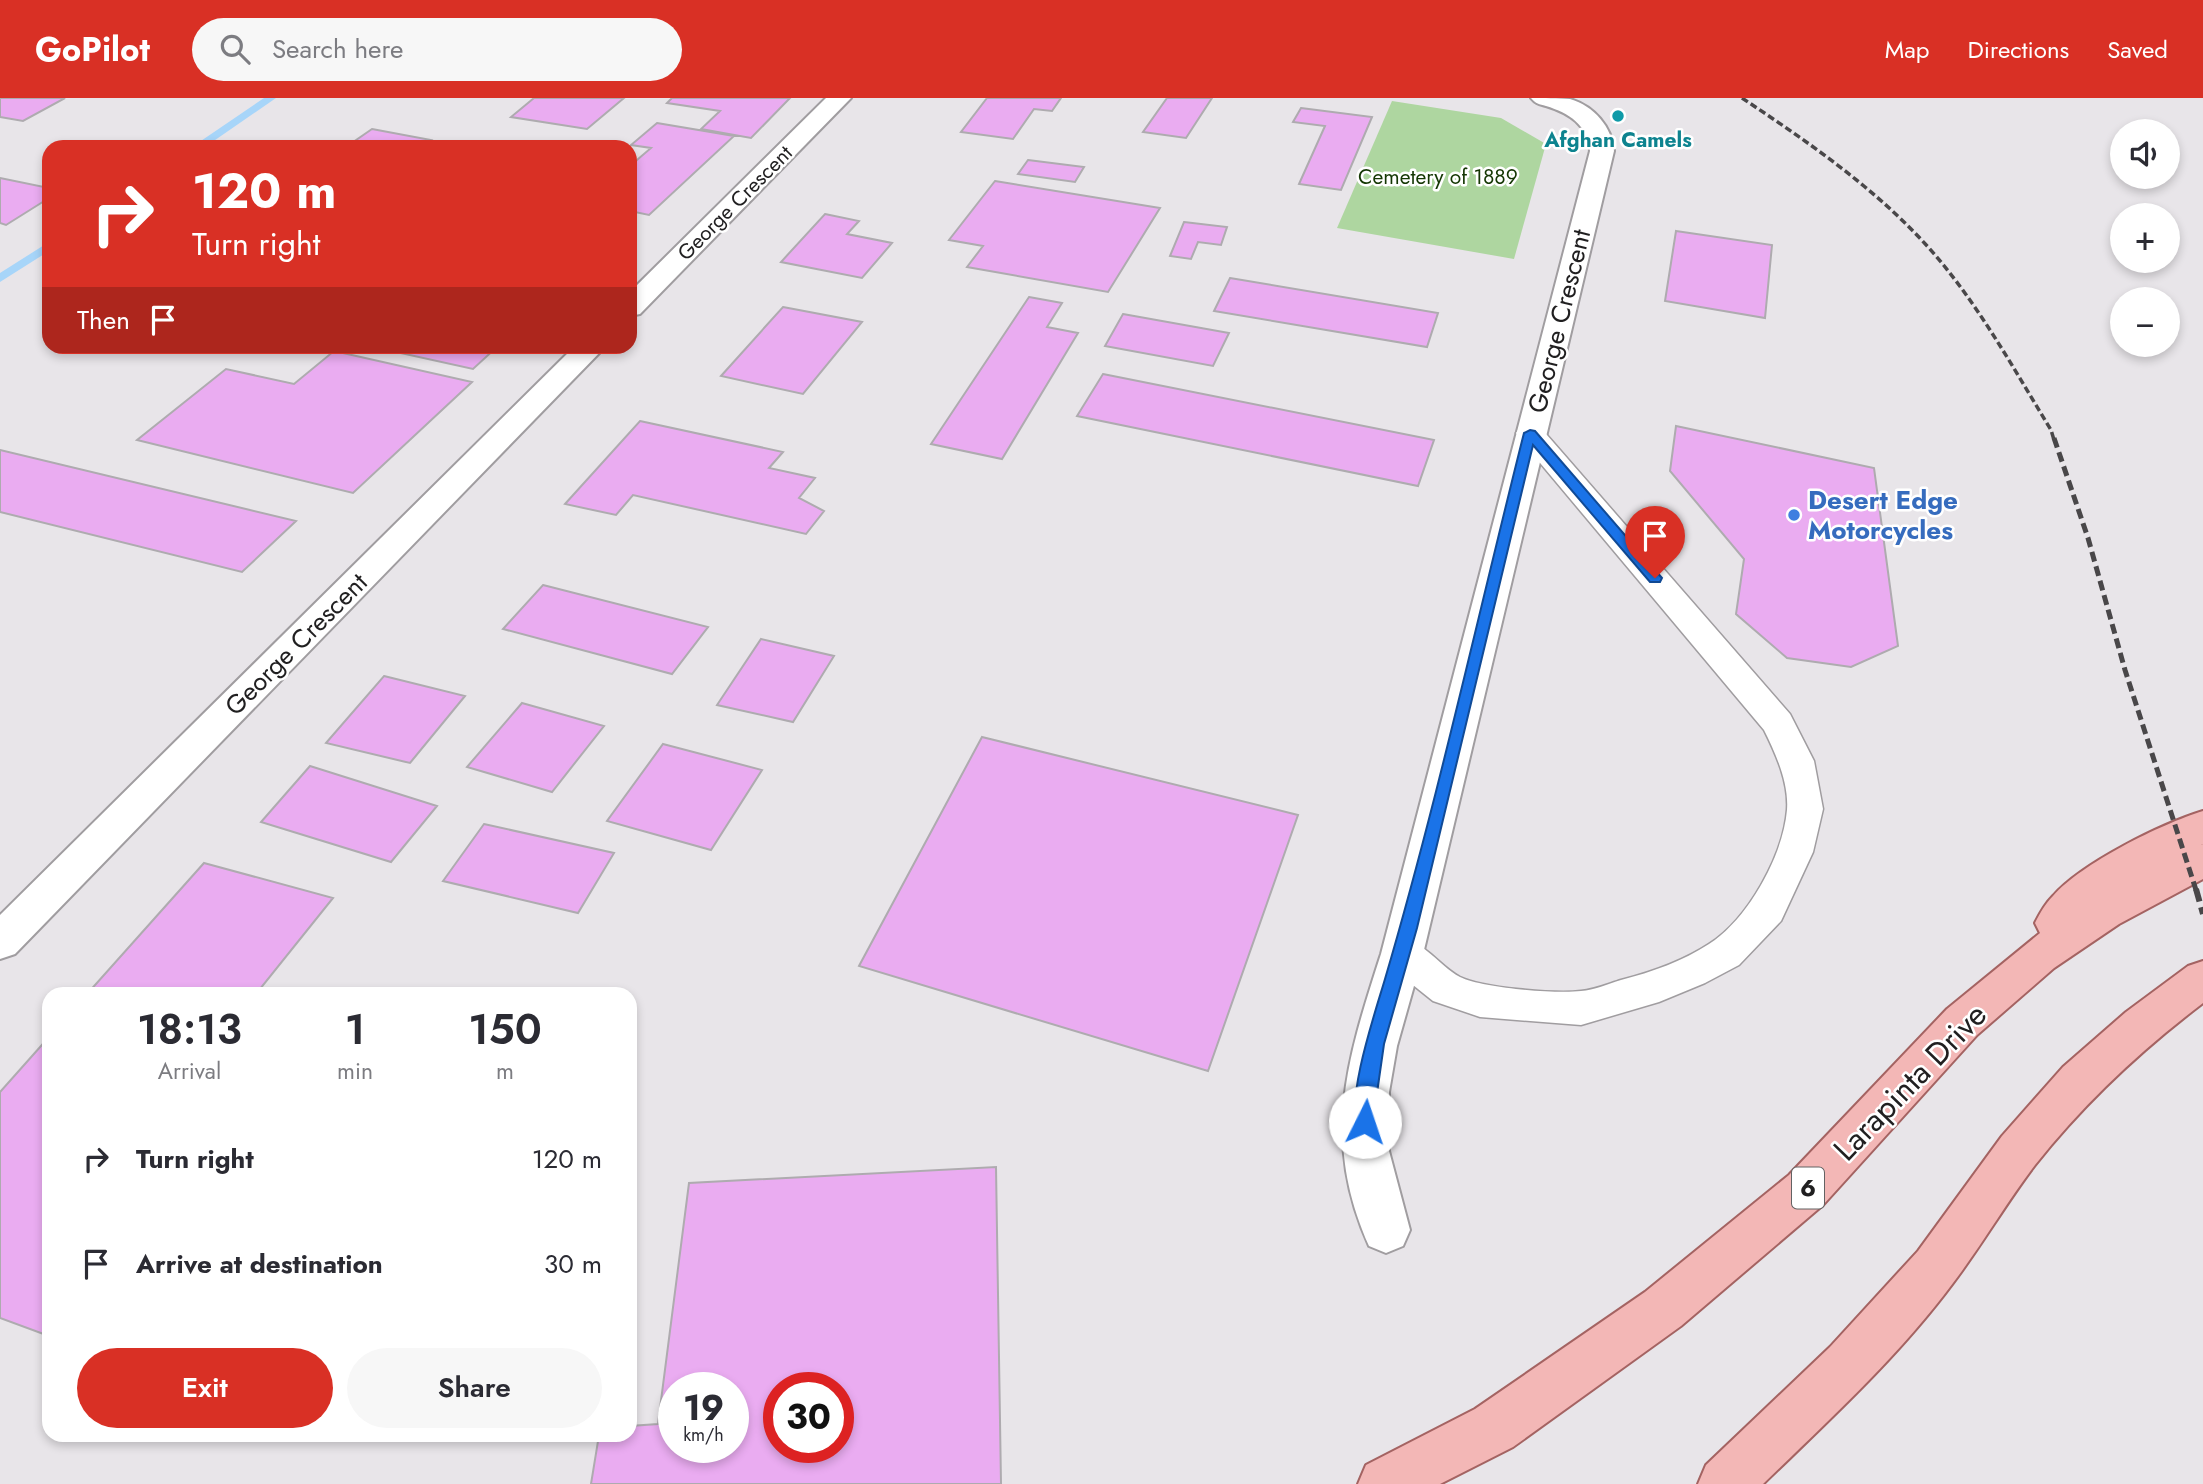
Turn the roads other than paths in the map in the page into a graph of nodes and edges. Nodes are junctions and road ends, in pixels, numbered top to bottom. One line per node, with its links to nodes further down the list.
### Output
1 (839, 98): 3 (street, George Crescent)
2 (1543, 98): 5 (street, George Crescent)
3 (637, 301)
4 (584, 354): 8 (street, George Crescent)
5 (1530, 433): 9 (street, George Crescent); 9 (lane)
6 (2203, 826): 10 (main road)
7 (2203, 860): 10 (main road, Larapinta Drive / 6)
8 (0, 942)
9 (1402, 954): 14 (street, George Crescent)
10 (2039, 956): 15 (main road, Larapinta Drive / 6)
11 (2203, 979): 13 (main road)
12 (2203, 993): 13 (main road)
13 (2141, 1025): 16 (main road)
14 (1386, 1230)
15 (1385, 1484)
16 (1726, 1484)

